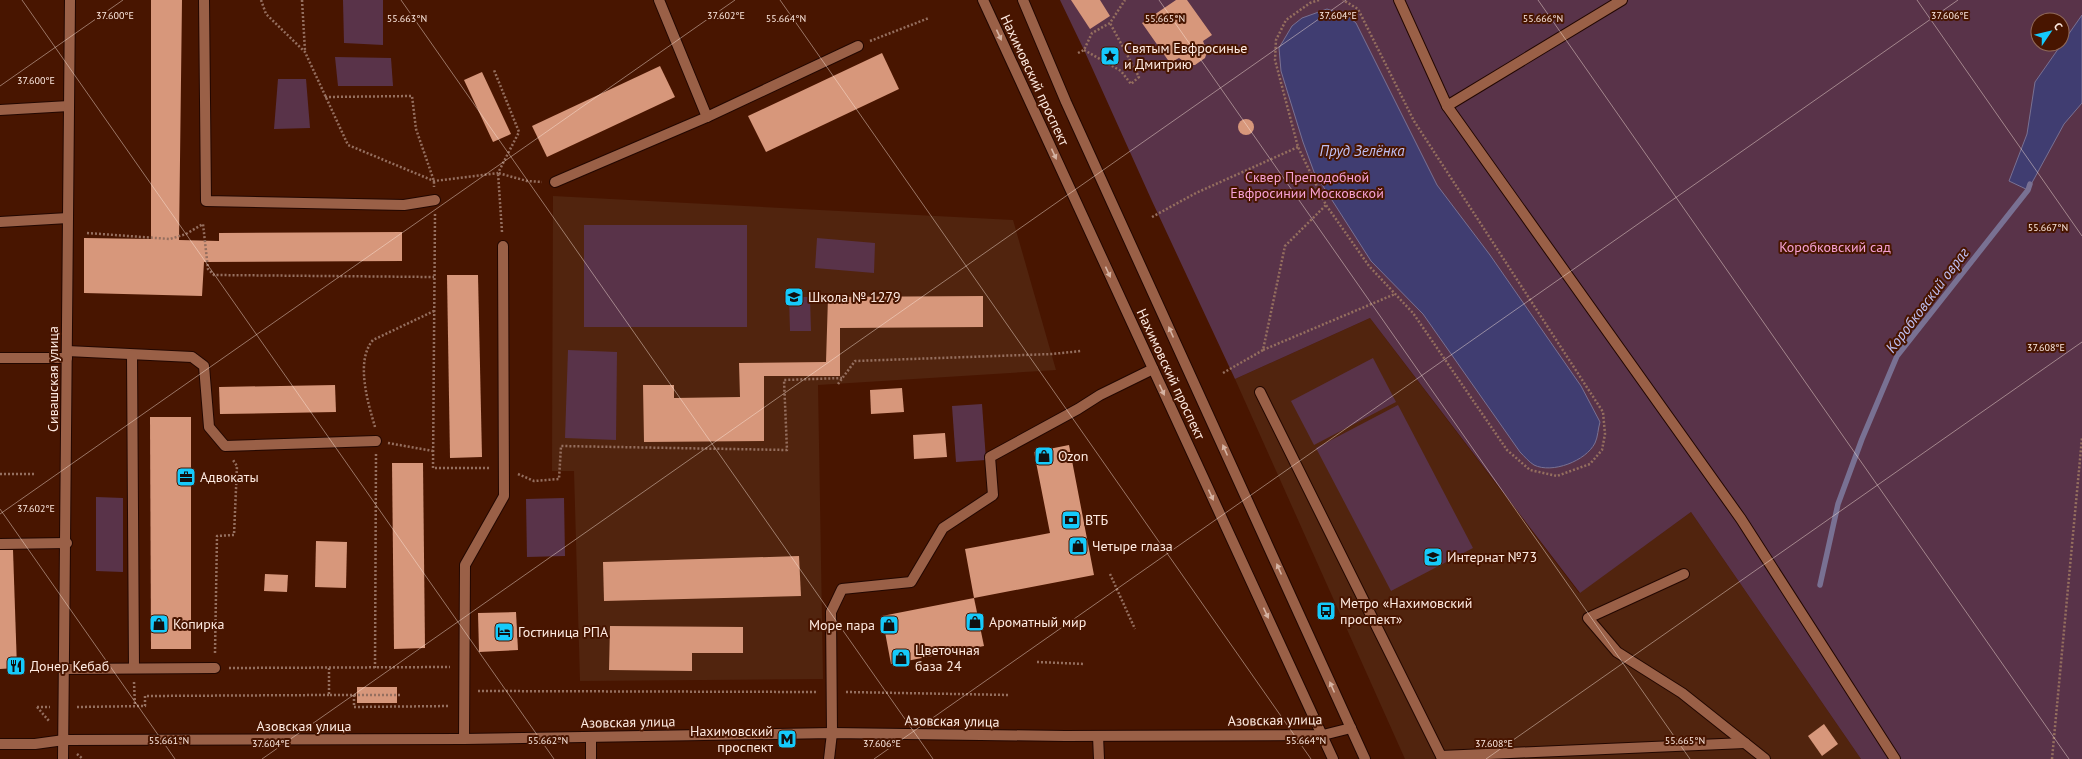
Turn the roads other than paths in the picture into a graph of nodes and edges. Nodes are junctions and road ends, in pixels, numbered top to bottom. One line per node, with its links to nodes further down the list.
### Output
1 (70, 0): 9 (street, Сивашская улица)
2 (204, 0): 14 (street)
3 (659, 0): 12 (street)
4 (983, 0): 21 (street, Нахимовский проспект, one-way to 21)
5 (1023, 0): 30 (street, Нахимовский проспект, one-way to 5)
6 (1399, 0): 10 (street)
7 (1622, 0): 10 (street)
8 (858, 46): 12 (street)
9 (69, 106): 11 (street); 15 (street, Сивашская улица)
10 (1447, 106): 47 (street)
11 (0, 110)
12 (707, 117): 13 (street)
13 (555, 182)
14 (435, 200)
15 (68, 218): 16 (street); 18 (street, Сивашская улица)
16 (0, 222)
17 (503, 246): 35 (street)
18 (67, 354): 19 (street); 20 (street); 24 (street, Сивашская улица)
19 (132, 355): 23 (street); 27 (street)
20 (0, 358)
21 (1153, 369): 31 (street); 32 (street, Нахимовский проспект, one-way to 32)
22 (1260, 392): 39 (street)
23 (376, 441)
24 (66, 543): 25 (street); 29 (street, Сивашская улица)
25 (0, 544)
26 (1684, 574): 37 (street)
27 (134, 668): 28 (street); 29 (street)
28 (215, 668)
29 (65, 669): 36 (street, Сивашская улица)
30 (1351, 728): 32 (street, Азовская улица); 45 (street, Нахимовский проспект)
31 (832, 733): 33 (street, Азовская улица); 34 (street, Азовская улица); 42 (street)
32 (1323, 735): 33 (street, Азовская улица); 44 (street, Нахимовский проспект)
33 (1098, 736): 43 (street)
34 (591, 737): 35 (street, Азовская улица); 41 (street)
35 (464, 739): 36 (street, Азовская улица)
36 (64, 740): 38 (street, Азовская улица); 40 (street, Сивашская улица)
37 (1745, 743): 39 (street); 46 (street)
38 (0, 744)
39 (1442, 757)
40 (63, 759)
41 (591, 759)
42 (829, 759)
43 (1099, 759)
44 (1333, 759)
45 (1366, 759)
46 (1765, 759)
47 (1895, 759)

